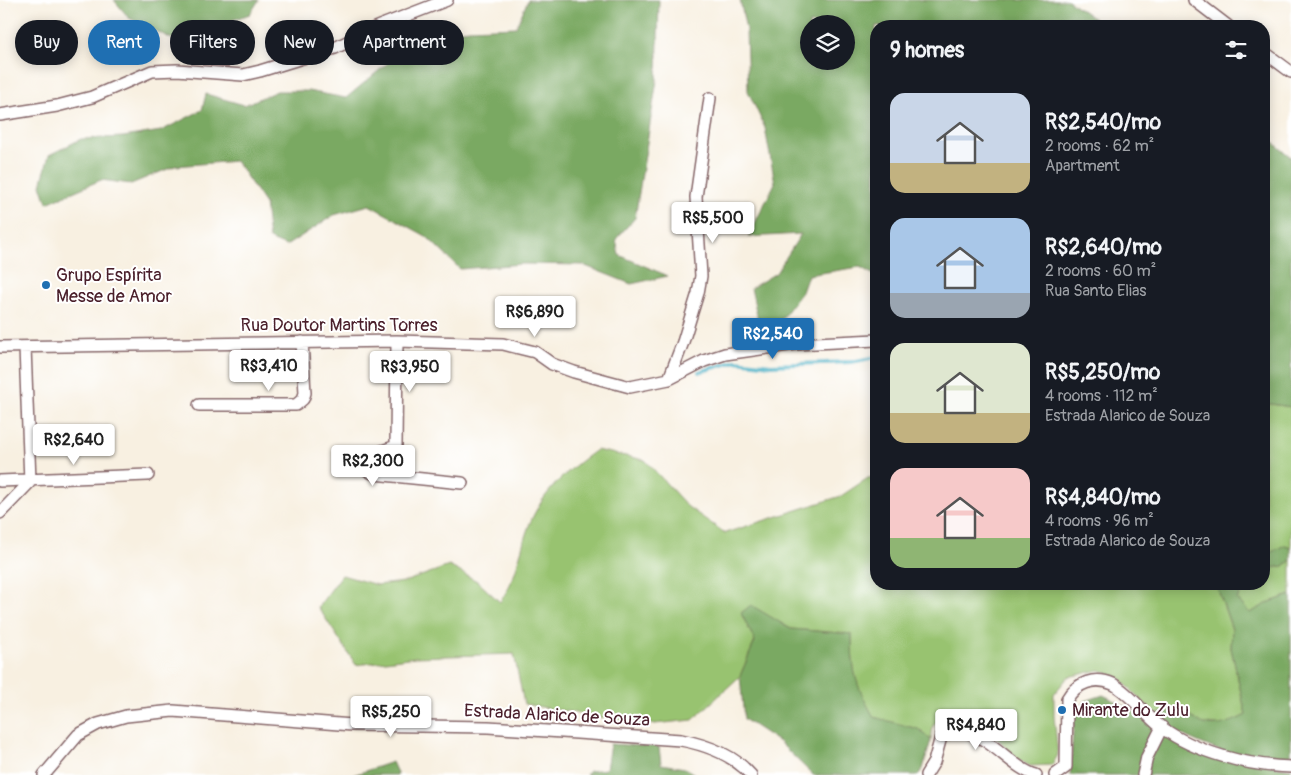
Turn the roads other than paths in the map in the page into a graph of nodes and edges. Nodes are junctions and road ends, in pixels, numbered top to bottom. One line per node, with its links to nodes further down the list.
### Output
1 (446, 0): 7 (street)
2 (1195, 0): 3 (street)
3 (1220, 20)
4 (1270, 56): 5 (street)
5 (1291, 72)
6 (710, 98): 13 (street)
7 (0, 115)
8 (870, 340): 13 (street, Rua Doutor Martins Torres)
9 (397, 341): 10 (street, Rua Doutor Martins Torres); 13 (street, Rua Doutor Martins Torres); 18 (street)
10 (302, 342): 12 (street, Rua Doutor Martins Torres); 14 (street)
11 (0, 347): 12 (street, Rua Doutor Martins Torres)
12 (25, 347): 17 (street)
13 (669, 379)
14 (199, 405)
15 (148, 475): 17 (street)
16 (0, 481): 17 (street)
17 (30, 482): 19 (street)
18 (462, 483)
19 (0, 513)
20 (1162, 727): 21 (street); 26 (street); 27 (street)
21 (1291, 767)
22 (44, 775): 23 (street, Estrada Alarico de Souza)
23 (751, 775)
24 (926, 775): 25 (street)
25 (1036, 775)
26 (1055, 775)
27 (1142, 775)

